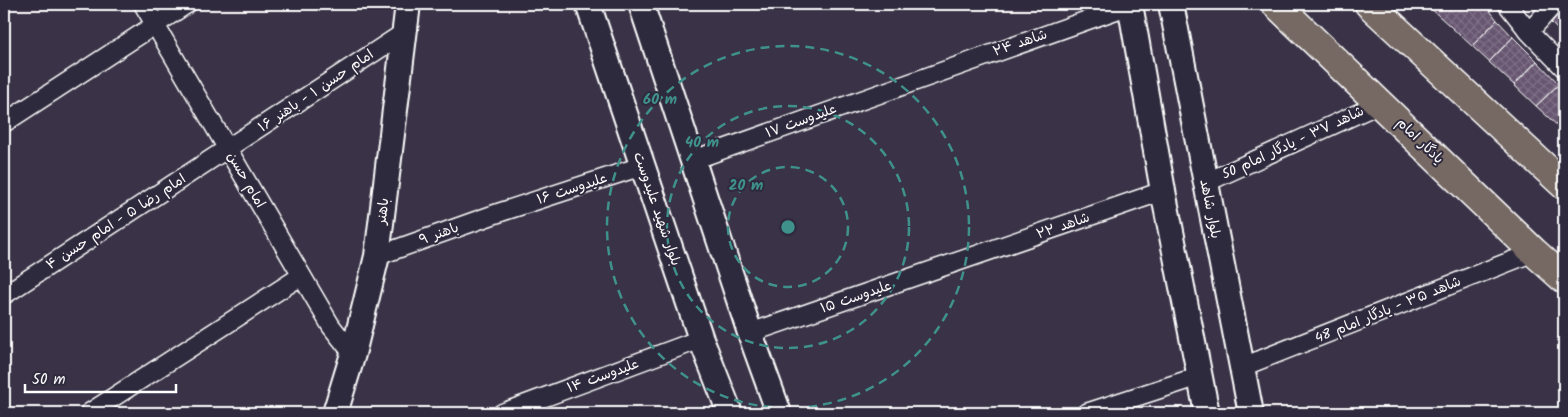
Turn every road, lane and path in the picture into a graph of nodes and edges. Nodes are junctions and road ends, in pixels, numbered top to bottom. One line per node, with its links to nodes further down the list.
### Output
1 (143, 4): 12 (street, امام حسن)
2 (187, 4): 12 (street)
3 (408, 4): 13 (main road, باهنر)
4 (588, 4): 21 (main road, بلوار شهید علیدوست)
5 (641, 4): 20 (main road)
6 (1130, 4): 16 (street, شاهد ۲۴); 24 (main road)
7 (1276, 4): 17 (main road, یادگار امام)
8 (1369, 4): 23 (main road)
9 (1507, 4): 14 (street)
10 (1554, 4): 14 (street)
11 (1174, 8): 22 (main road, بلوار شاهد)
12 (155, 25): 18 (street); 19 (street, امام حسن)
13 (405, 32): 19 (street, امام حسن ۱ - باهنر ۱۶); 27 (main road, باهنر)
14 (1529, 32): 15 (street)
15 (1564, 68)
16 (910, 82): 20 (street, علیدوست ۱۷)
17 (1380, 103): 22 (street, شاهد ۳۷ - یادگار امام 50); 26 (main road, یادگار امام)
18 (4, 123)
19 (228, 149): 29 (street, امام حسن); 31 (street, امام رضا ۵ - امام حسن ۴)
20 (693, 160): 32 (main road)
21 (642, 166): 25 (street, علیدوست ۱۶); 33 (main road, بلوار شهید علیدوست)
22 (1205, 183): 35 (main road, بلوار شاهد)
23 (1564, 185)
24 (1163, 191): 28 (street, شاهد ۲۲); 36 (main road)
25 (501, 212): 27 (street, باهنر ۹)
26 (1534, 252): 30 (main road, یادگار امام); 35 (street, شاهد ۳۵ - یادگار امام 48)
27 (377, 256): 34 (main road, باهنر)
28 (962, 260): 32 (street, علیدوست ۱۵)
29 (302, 276): 34 (street, امام حسن); 37 (street)
30 (1564, 278)
31 (4, 295)
32 (750, 333): 41 (main road)
33 (701, 339): 39 (street, علیدوست ۱۴); 40 (main road, بلوار شهید علیدوست)
34 (353, 354): 38 (main road, باهنر)
35 (1242, 368): 44 (main road, بلوار شاهد)
36 (1200, 376): 42 (street); 43 (main road)
37 (89, 413)
38 (335, 413)
39 (503, 413)
40 (730, 413)
41 (779, 413)
42 (1086, 413)
43 (1207, 413)
44 (1250, 413)

